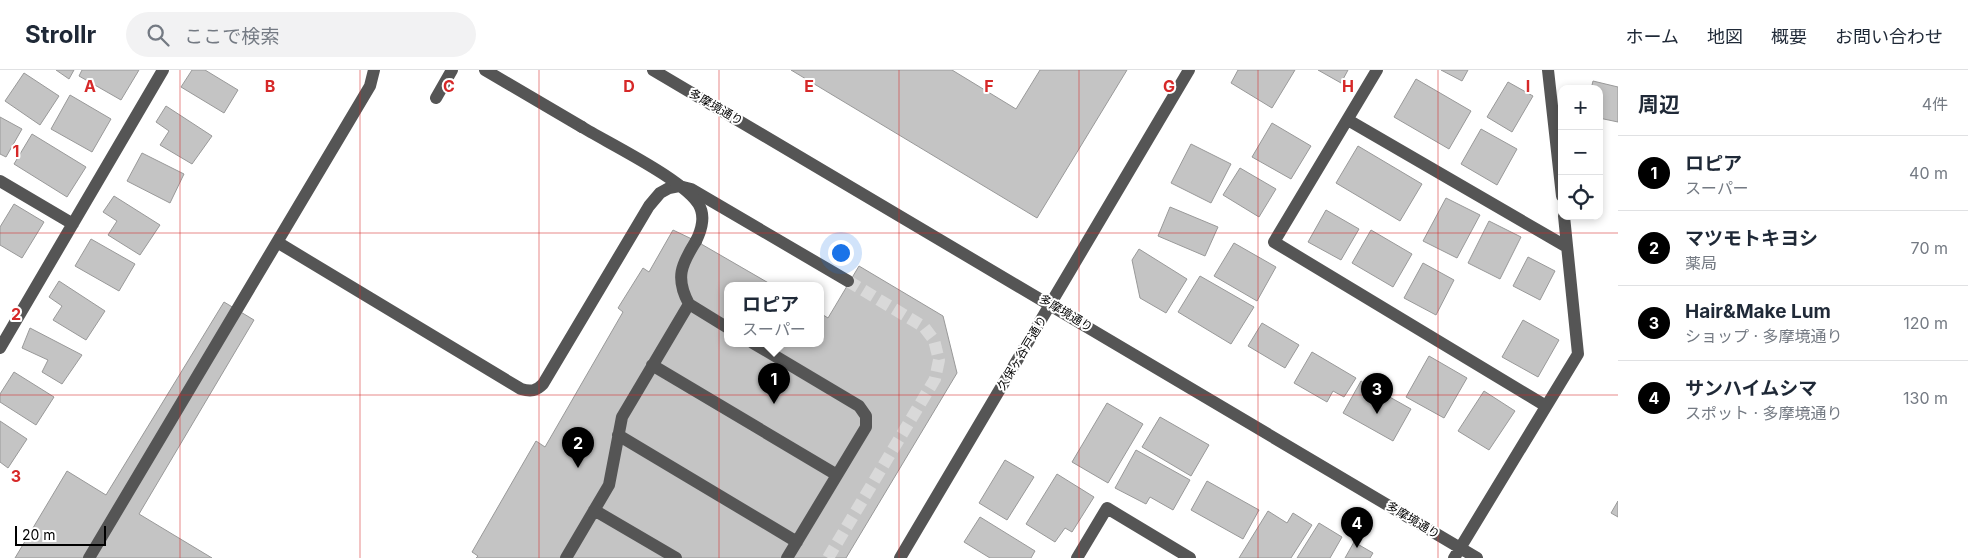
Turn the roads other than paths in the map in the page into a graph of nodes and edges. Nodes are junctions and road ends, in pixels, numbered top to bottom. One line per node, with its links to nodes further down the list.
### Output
1 (163, 70): 14 (street)
2 (374, 70): 15 (street)
3 (452, 70): 9 (street)
4 (485, 70): 18 (street, bridge)
5 (652, 70): 19 (street, 多摩境通り)
6 (1189, 70): 19 (street, 久保ヶ谷戸通り)
7 (1377, 70): 10 (street)
8 (1548, 70): 11 (street)
9 (436, 98)
10 (1348, 120): 16 (street); 24 (street)
11 (1560, 175)
12 (0, 180): 14 (street)
13 (1564, 220): 16 (street)
14 (72, 224): 22 (street)
15 (277, 242): 17 (street); 30 (street)
16 (1567, 247): 24 (street)
17 (848, 281)
18 (689, 304): 20 (street); 23 (street)
19 (1051, 304): 29 (street, 多摩境通り); 34 (street, 久保ヶ谷戸通り)
20 (724, 326)
21 (760, 347): 26 (street)
22 (0, 348)
23 (652, 365): 25 (street); 26 (street)
24 (1546, 406): 29 (street)
25 (618, 435): 27 (street); 28 (street)
26 (837, 475): 28 (street)
27 (594, 510): 31 (street); 32 (street)
28 (797, 542): 33 (street)
29 (1458, 553): 37 (street, 多摩境通り)
30 (89, 558)
31 (566, 558)
32 (676, 558)
33 (787, 558)
34 (900, 558)
35 (1077, 558): 36 (street)
36 (1190, 558)
37 (1477, 558)

